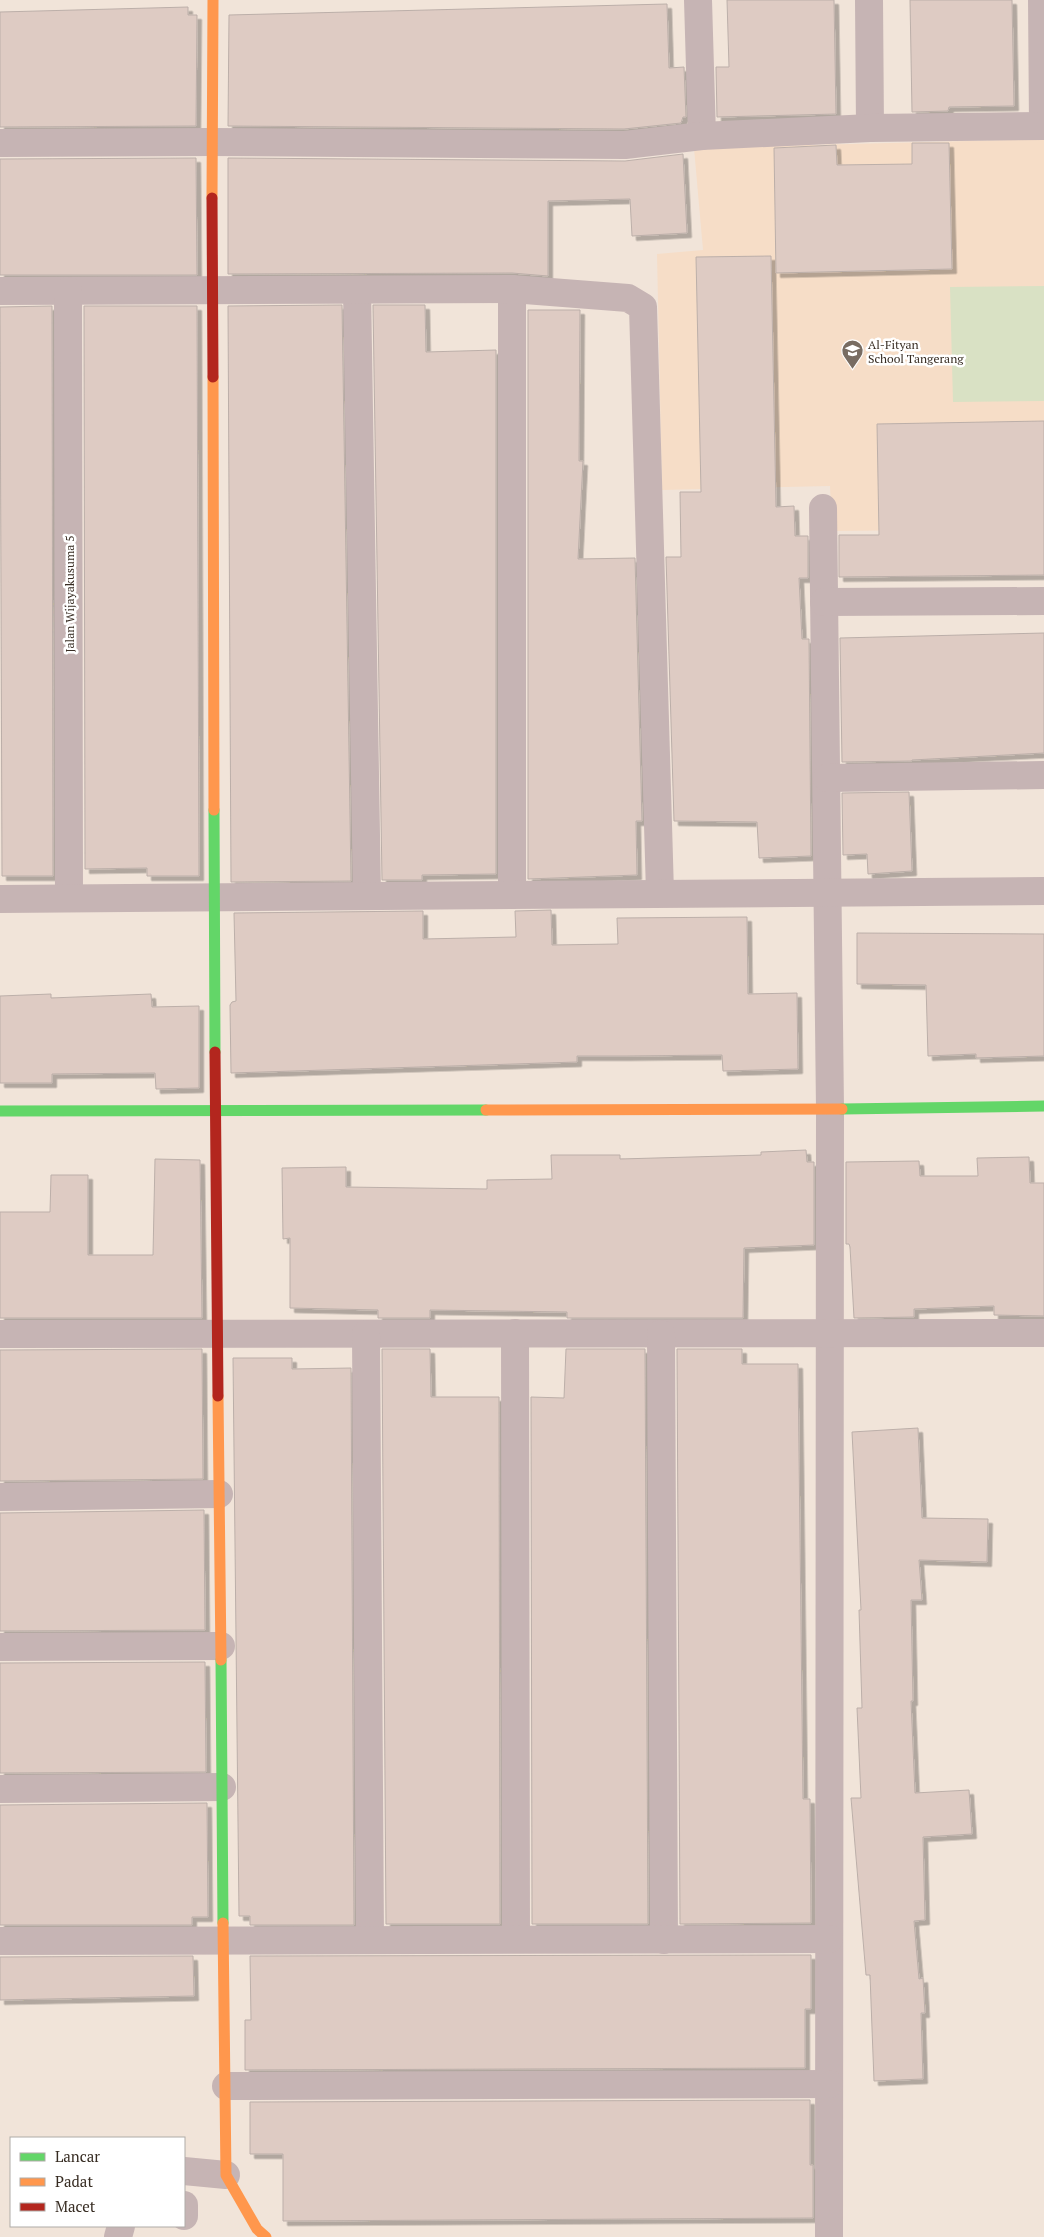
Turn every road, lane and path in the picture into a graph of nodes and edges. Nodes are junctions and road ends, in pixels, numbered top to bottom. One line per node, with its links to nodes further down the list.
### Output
1 (214, 0): 8 (street)
2 (698, 0): 7 (street)
3 (869, 0): 6 (street)
4 (1042, 0): 5 (street)
5 (1043, 126): 6 (street)
6 (870, 128): 7 (street)
7 (702, 136): 8 (street)
8 (212, 142): 9 (street); 11 (street)
9 (0, 143)
10 (512, 289): 12 (street); 22 (street); 23 (street)
11 (213, 290): 12 (street); 14 (street); 25 (street)
12 (357, 290): 24 (street)
13 (0, 291): 14 (street)
14 (68, 291): 26 (street, Jalan Wijayakusuma 5)
15 (823, 508): 17 (street)
16 (1044, 601): 17 (street)
17 (824, 602): 19 (street)
18 (1044, 774): 19 (street)
19 (827, 778): 21 (street)
20 (1044, 891): 21 (street)
21 (828, 893): 22 (street); 29 (street)
22 (660, 894): 23 (street)
23 (512, 895): 24 (street)
24 (367, 896): 25 (street)
25 (214, 897): 26 (street); 31 (street)
26 (70, 898): 27 (street)
27 (0, 899)
28 (1044, 1106): 29 (street)
29 (830, 1109): 31 (street); 38 (street)
30 (0, 1111): 31 (street)
31 (215, 1111): 32 (street)
32 (218, 1333): 35 (street); 36 (street); 39 (street)
33 (515, 1333): 36 (street); 37 (street); 46 (street)
34 (1044, 1333): 38 (street)
35 (0, 1334)
36 (366, 1334): 45 (street)
37 (661, 1334): 38 (street); 49 (street)
38 (830, 1334): 47 (street)
39 (219, 1494): 40 (street); 41 (street)
40 (0, 1497)
41 (221, 1646): 42 (street); 43 (street)
42 (0, 1648)
43 (222, 1787): 44 (street); 48 (street)
44 (0, 1789)
45 (370, 1939): 46 (street); 48 (street)
46 (516, 1939): 49 (street)
47 (829, 1939): 49 (street); 51 (street)
48 (224, 1940): 50 (street); 52 (street)
49 (664, 1940)
50 (0, 1941)
51 (829, 2084): 52 (street); 57 (street)
52 (226, 2086): 54 (street)
53 (185, 2171): 54 (street)
54 (226, 2175): 55 (street)
55 (266, 2237)
56 (807, 2237): 57 (street)
57 (829, 2237)

